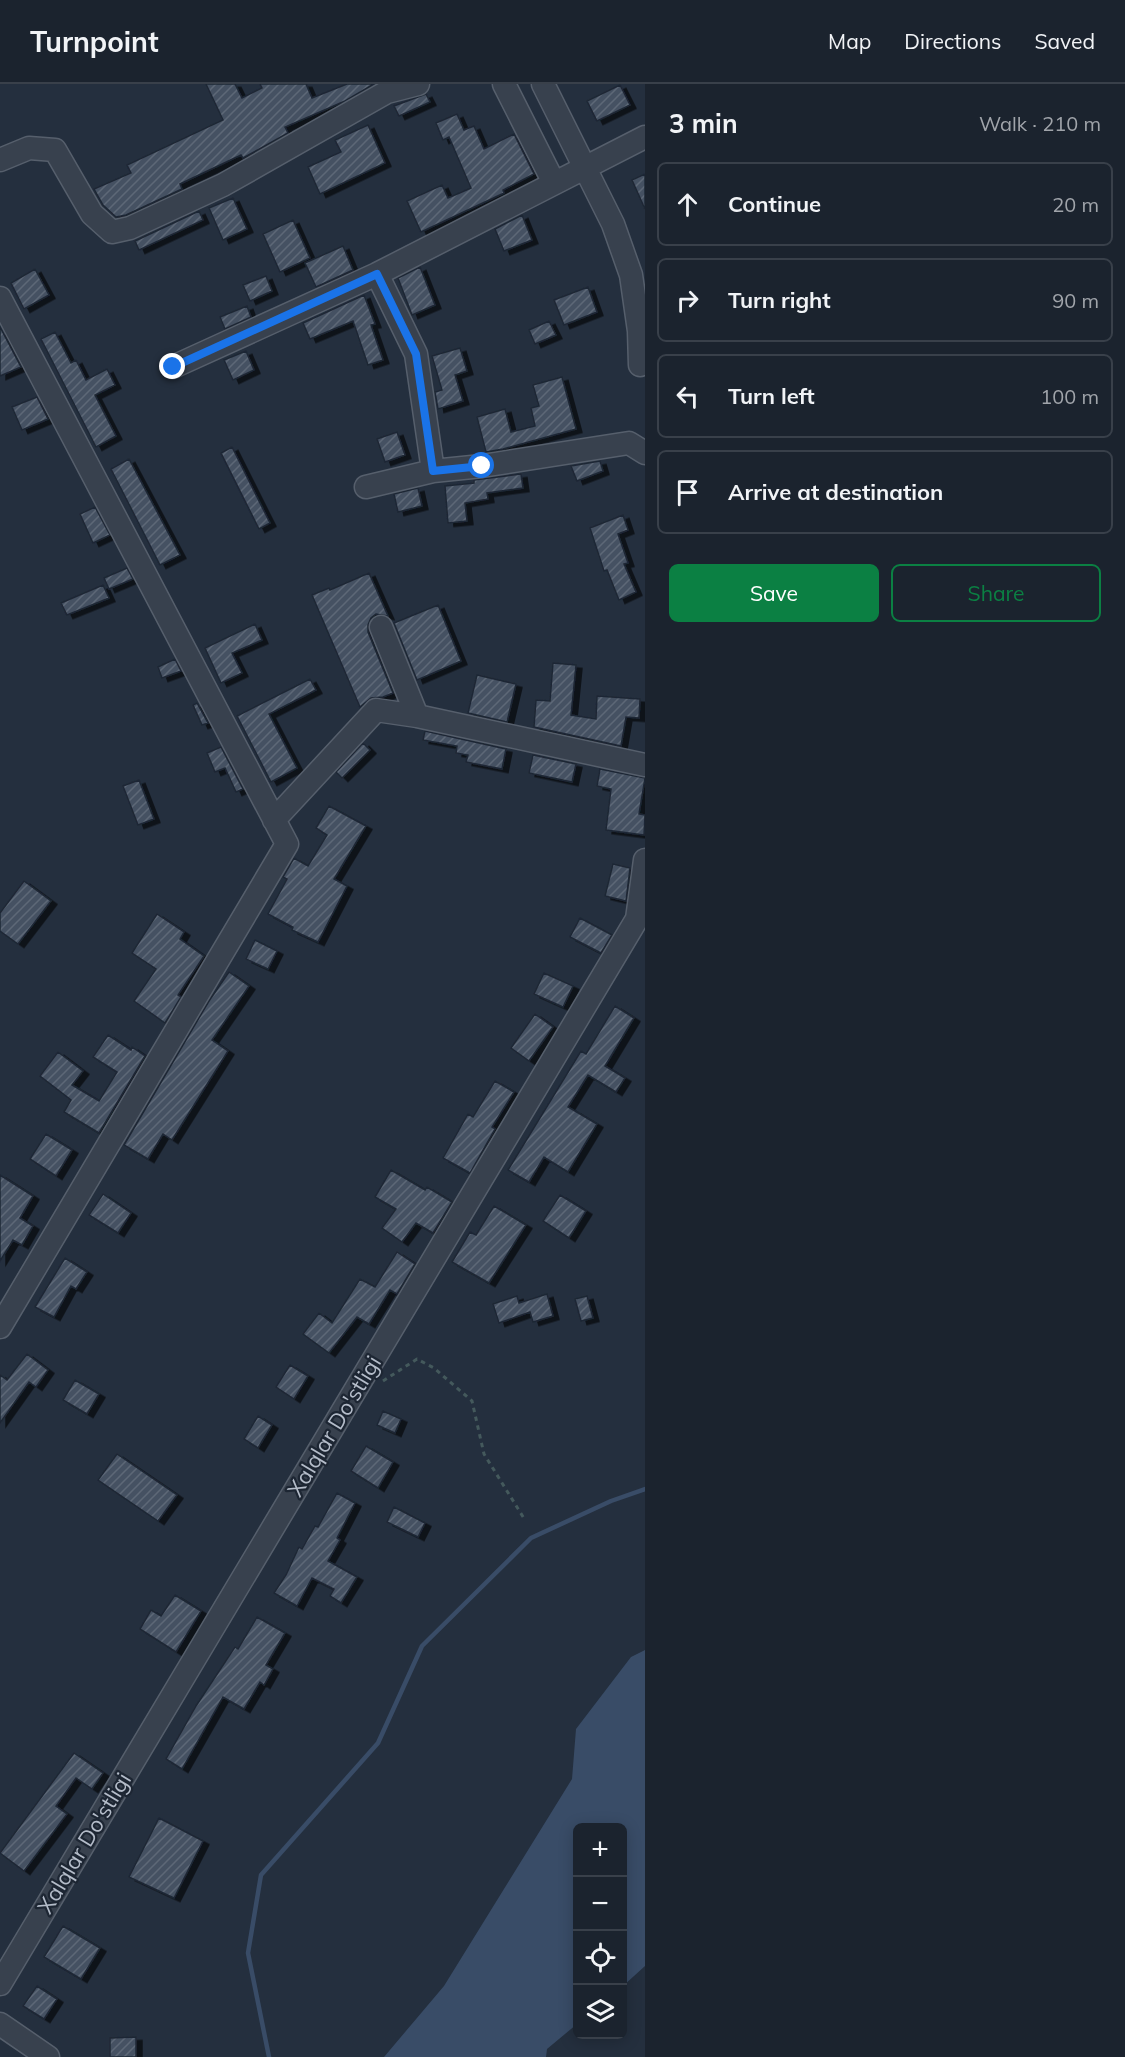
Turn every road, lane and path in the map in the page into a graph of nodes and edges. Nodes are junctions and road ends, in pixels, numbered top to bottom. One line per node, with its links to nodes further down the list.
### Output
1 (418, 84): 5 (street)
2 (504, 84): 7 (street)
3 (543, 84): 6 (street)
4 (645, 137): 6 (street)
5 (0, 160)
6 (584, 168): 7 (street); 10 (street)
7 (554, 183): 8 (street)
8 (377, 274): 11 (street); 13 (street)
9 (0, 298): 18 (street)
10 (640, 365)
11 (173, 367)
12 (645, 453): 13 (street)
13 (433, 471): 14 (street)
14 (366, 487)
15 (381, 627): 16 (street)
16 (417, 716): 17 (street); 18 (street)
17 (645, 765)
18 (274, 820): 20 (street)
19 (645, 860): 21 (street, Xalqlar Do'stligi)
20 (0, 1328)
21 (352, 1396): 22 (path); 23 (street, Xalqlar Do'stligi)
22 (525, 1520)
23 (0, 1984)
24 (0, 2024): 25 (street)
25 (48, 2057)

